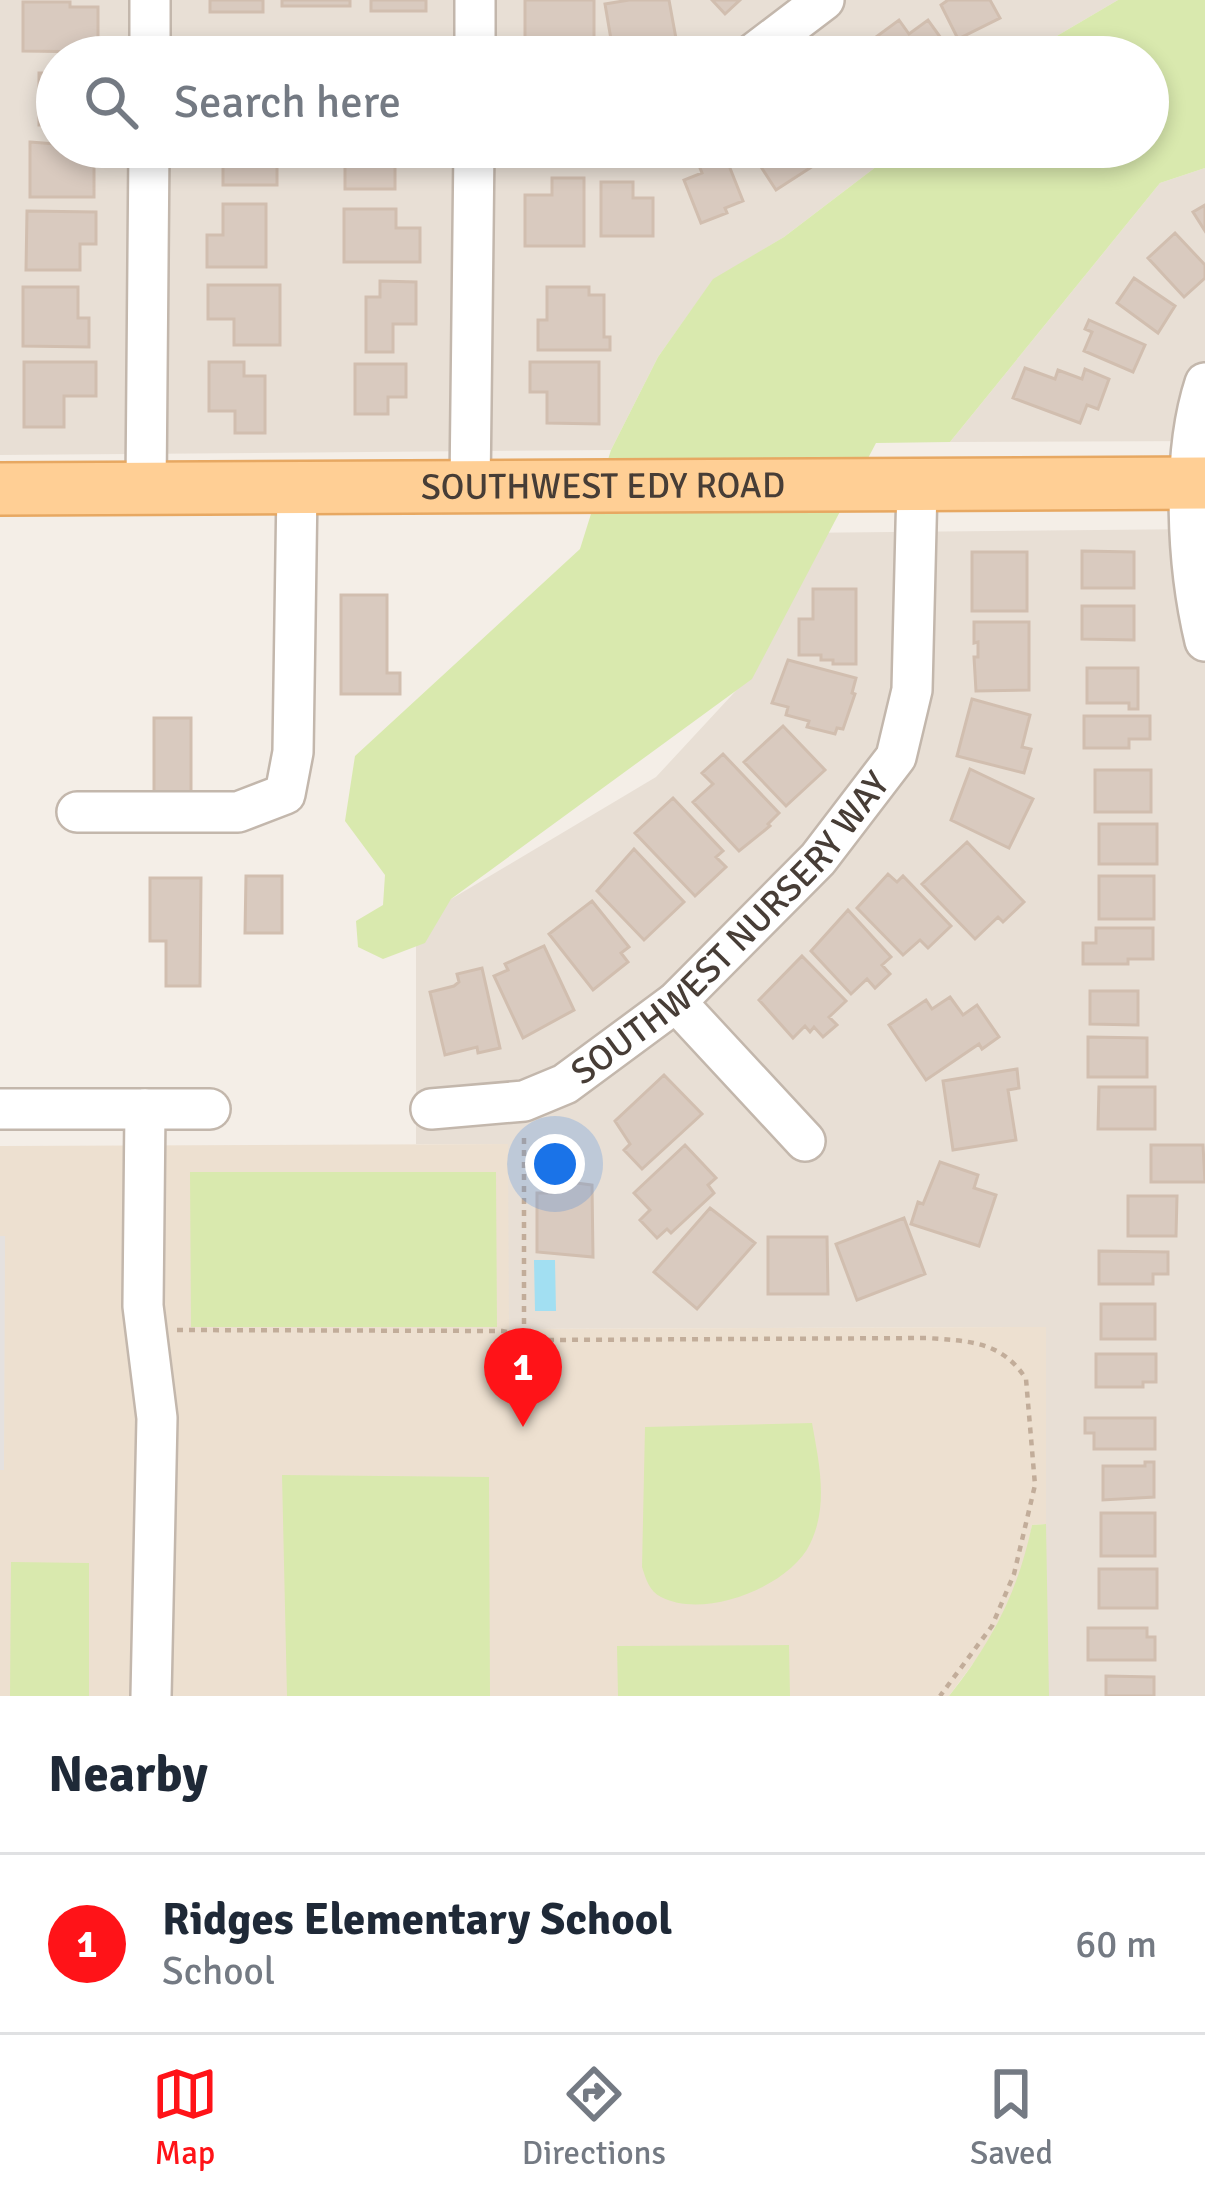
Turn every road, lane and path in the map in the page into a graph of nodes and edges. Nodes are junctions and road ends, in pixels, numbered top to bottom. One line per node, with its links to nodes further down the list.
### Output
1 (150, 0): 4 (street)
2 (475, 0): 5 (street)
3 (824, 0): 6 (street)
4 (150, 36)
5 (475, 36)
6 (776, 36)
7 (149, 168): 12 (street)
8 (474, 168): 14 (street)
9 (1205, 383): 10 (street)
10 (1197, 483): 11 (main road, SOUTHWEST EDY ROAD); 16 (street)
11 (916, 486): 14 (main road, SOUTHWEST EDY ROAD); 18 (street, SOUTHWEST NURSERY WAY)
12 (146, 488): 13 (main road, SOUTHWEST EDY ROAD); 15 (main road, SOUTHWEST EDY ROAD)
13 (297, 488): 14 (main road, SOUTHWEST EDY ROAD); 17 (street)
14 (470, 488)
15 (0, 489)
16 (1205, 640)
17 (77, 812)
18 (676, 1002): 19 (street, SOUTHWEST NURSERY WAY); 24 (street)
19 (524, 1102): 20 (street, SOUTHWEST NURSERY WAY); 26 (path)
20 (430, 1108)
21 (0, 1109): 22 (street)
22 (145, 1109): 23 (street); 27 (street)
23 (210, 1109)
24 (805, 1141)
25 (166, 1330): 26 (path)
26 (524, 1336): 28 (path)
27 (151, 1696)
28 (940, 1696)

